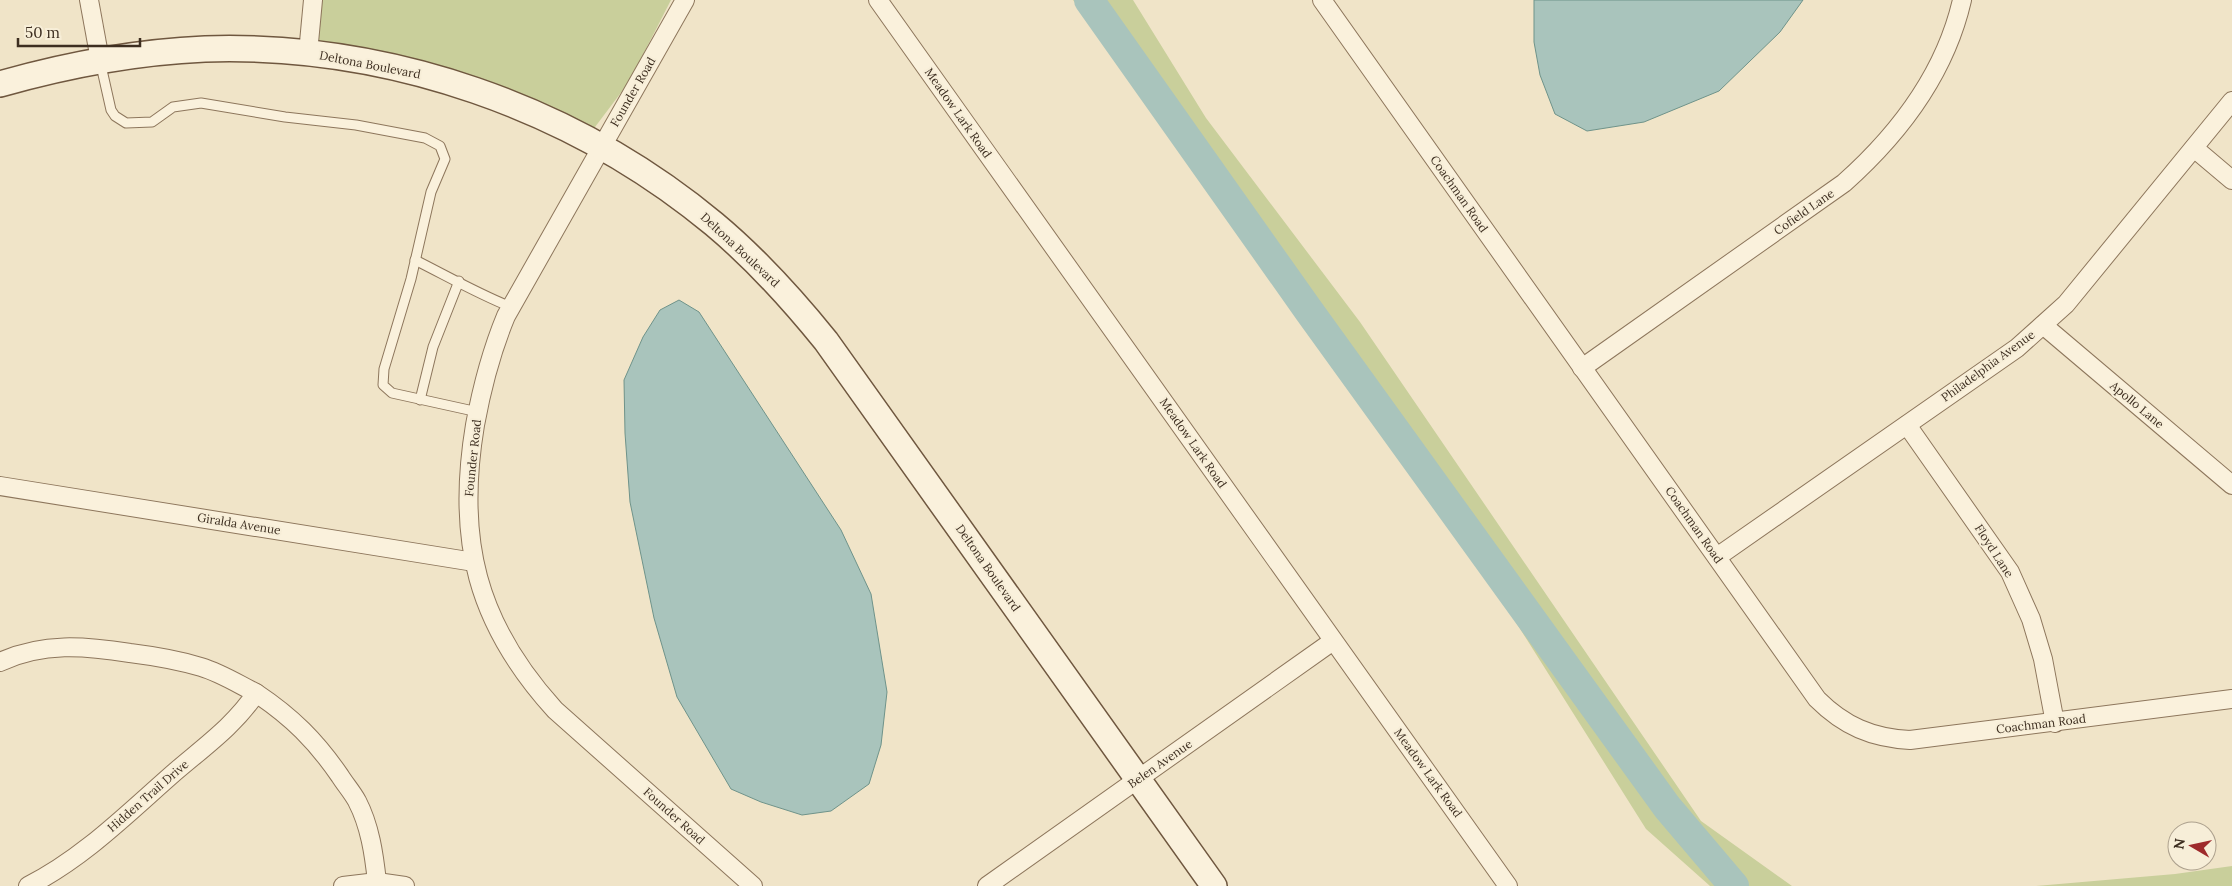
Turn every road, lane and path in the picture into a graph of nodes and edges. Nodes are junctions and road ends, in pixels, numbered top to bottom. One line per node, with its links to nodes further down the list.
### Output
1 (89, 0): 8 (street)
2 (313, 0): 7 (street)
3 (685, 0): 11 (street, Founder Road)
4 (878, 0): 26 (street, Meadow Lark Road)
5 (1322, 0): 18 (street, Coachman Road)
6 (1962, 0): 18 (street, Cofield Lane)
7 (308, 53): 8 (main road, Deltona Boulevard); 11 (main road, Deltona Boulevard)
8 (100, 60): 9 (main road, Deltona Boulevard); 14 (lane)
9 (0, 84)
10 (2232, 101): 12 (street, Philadelphia Avenue)
11 (602, 146): 16 (street, Founder Road); 31 (main road, Deltona Boulevard)
12 (2194, 148): 13 (street); 17 (street, Philadelphia Avenue)
13 (2232, 180)
14 (415, 260): 15 (lane); 19 (lane)
15 (459, 281): 16 (lane); 19 (lane)
16 (511, 306): 20 (street, Founder Road)
17 (2043, 325): 21 (street, Philadelphia Avenue); 22 (street, Apollo Lane)
18 (1582, 368): 24 (street, Coachman Road)
19 (420, 400): 20 (lane)
20 (478, 412): 25 (street, Founder Road)
21 (1907, 425): 24 (street, Philadelphia Avenue); 30 (street, Floyd Lane)
22 (2232, 484)
23 (2, 486): 25 (street, Giralda Avenue)
24 (1717, 557): 30 (street, Coachman Road)
25 (474, 562): 36 (street, Founder Road)
26 (1333, 641): 31 (street, Belen Avenue); 39 (street, Meadow Lark Road)
27 (0, 662): 28 (street)
28 (256, 693): 32 (street); 33 (street, Hidden Trail Drive)
29 (2232, 699): 30 (street, Coachman Road)
30 (2055, 723)
31 (1138, 779): 37 (street, Belen Avenue); 38 (main road, Deltona Boulevard)
32 (377, 882): 34 (street); 35 (street)
33 (28, 886)
34 (343, 886)
35 (405, 886)
36 (753, 886)
37 (987, 886)
38 (1214, 886)
39 (1508, 886)

